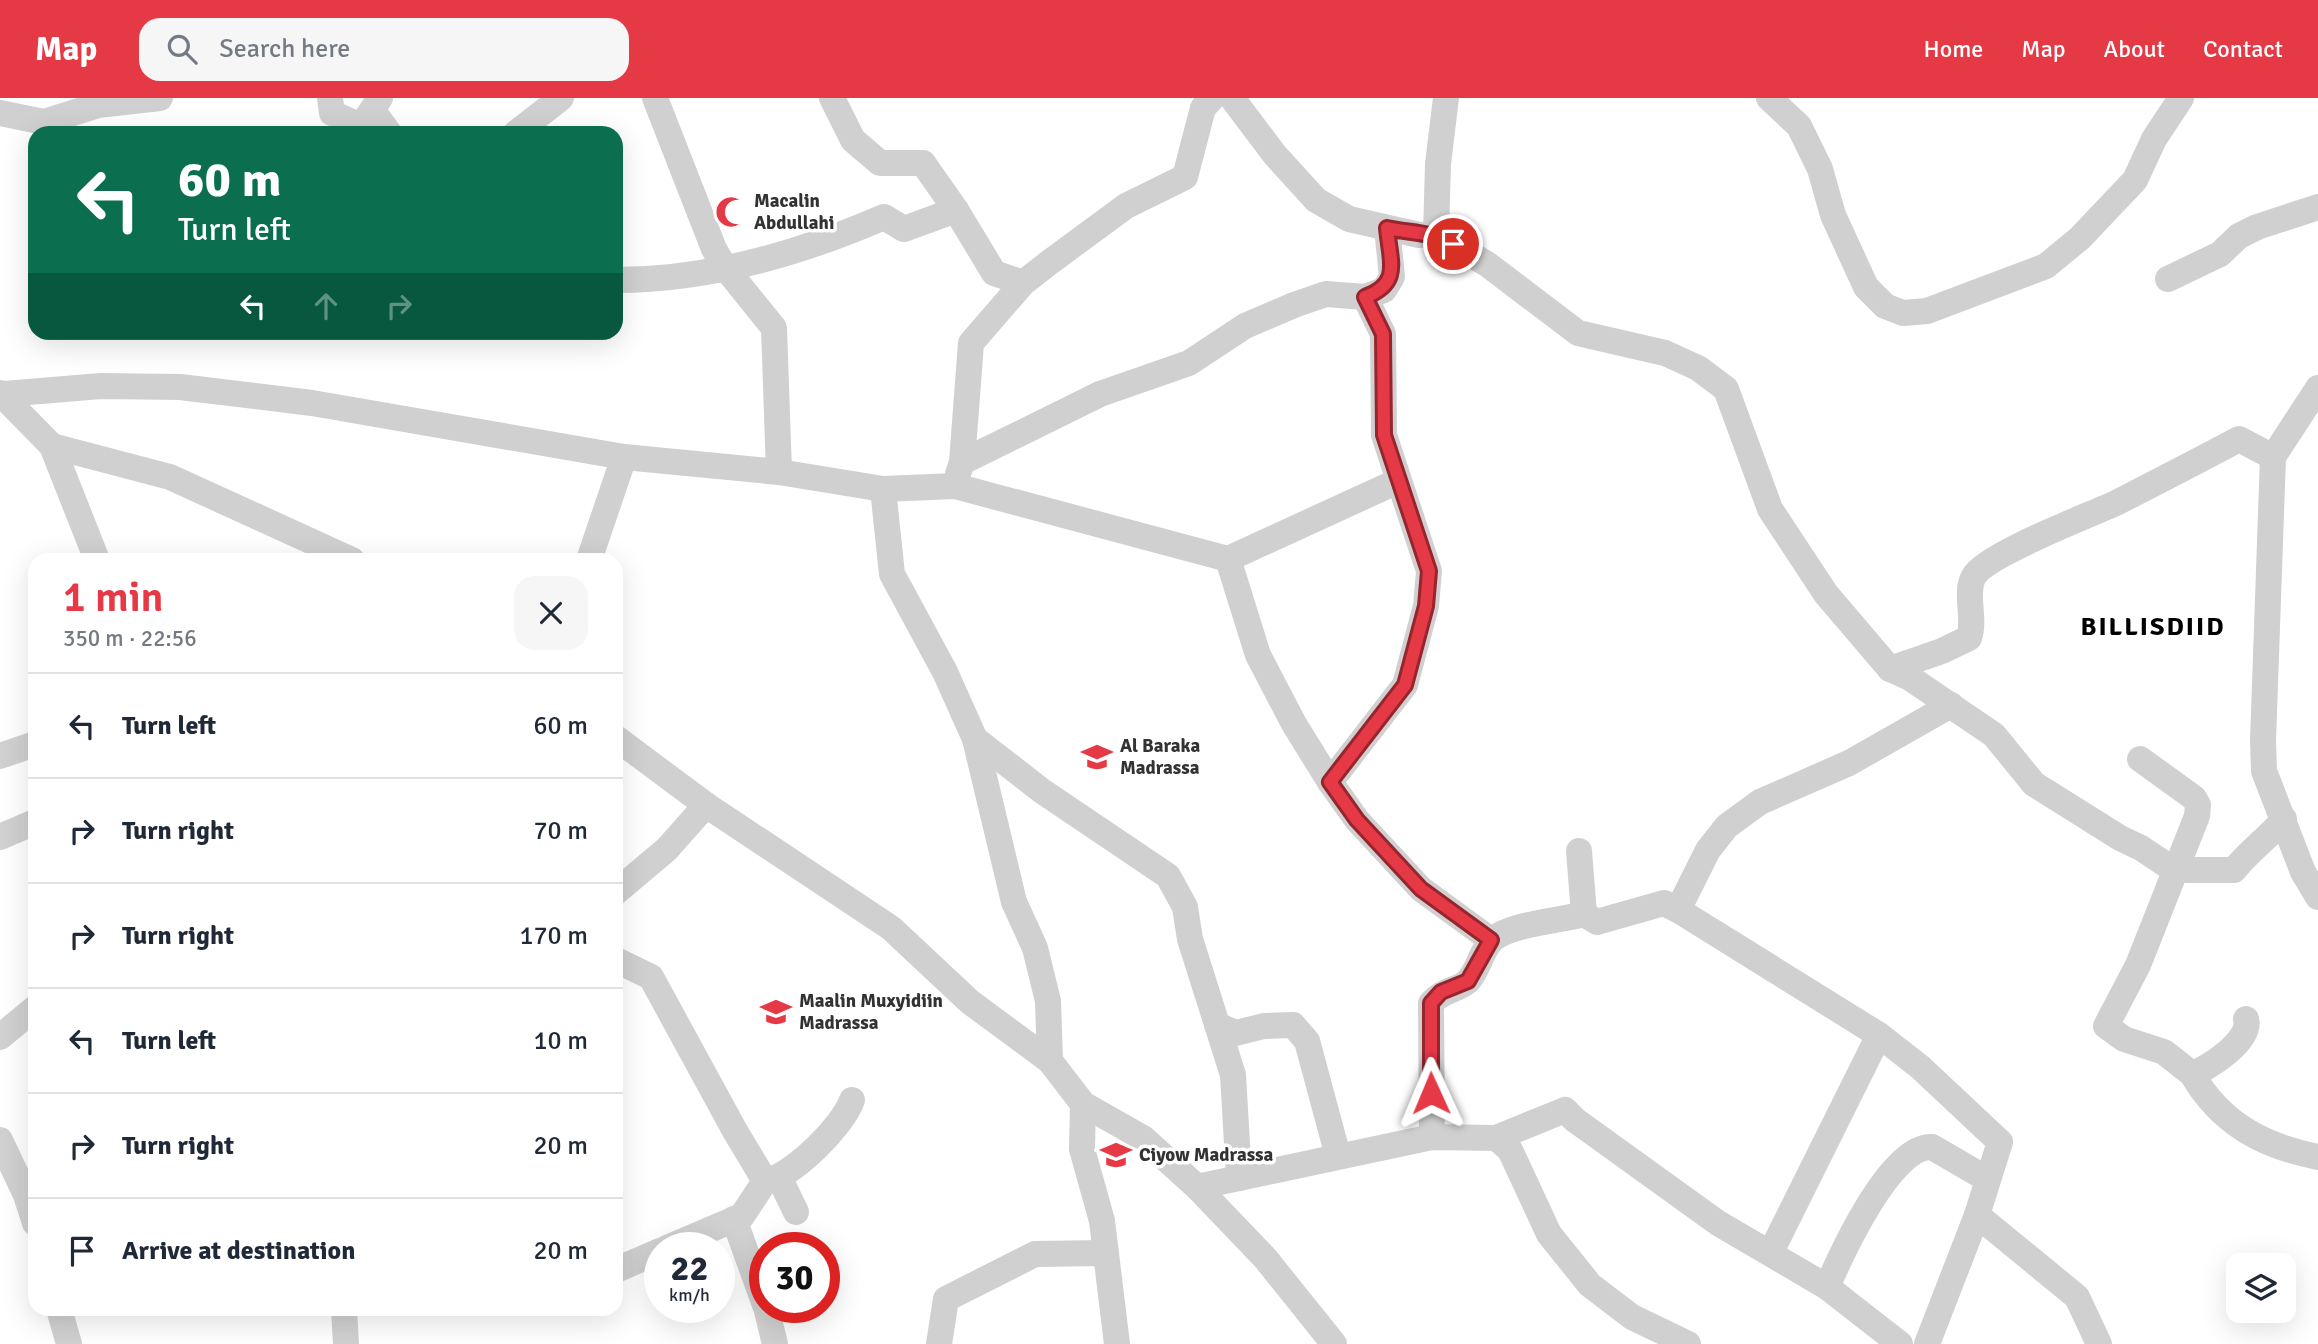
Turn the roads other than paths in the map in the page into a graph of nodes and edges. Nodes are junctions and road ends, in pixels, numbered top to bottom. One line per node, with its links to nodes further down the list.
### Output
1 (160, 98): 12 (street)
2 (330, 98): 11 (street)
3 (561, 98): 14 (street)
4 (655, 98): 19 (street)
5 (832, 98): 16 (street)
6 (1212, 98): 22 (street)
7 (1232, 98): 17 (street)
8 (1446, 98): 18 (street)
9 (1769, 98): 10 (street)
10 (2181, 98)
11 (376, 105): 13 (street)
12 (0, 113)
13 (386, 126)
14 (525, 126)
15 (2318, 207): 21 (street)
16 (956, 210): 19 (street); 22 (street)
17 (1387, 228): 18 (street); 23 (street)
18 (1436, 234): 37 (street)
19 (724, 267): 20 (street); 29 (street)
20 (623, 279)
21 (2168, 279)
22 (1023, 283): 30 (street)
23 (1365, 297): 30 (street); 31 (street)
24 (2318, 388): 28 (street)
25 (2, 393): 26 (street); 27 (street)
26 (52, 446): 33 (street); 34 (street)
27 (624, 457): 29 (street); 35 (street)
28 (2273, 457): 37 (street); 46 (street)
29 (779, 472): 32 (street)
30 (959, 474): 32 (street); 36 (street)
31 (1398, 481): 36 (street); 44 (street)
32 (883, 489): 39 (street)
33 (94, 553)
34 (337, 553)
35 (591, 553)
36 (1228, 559): 44 (street)
37 (1890, 669): 38 (street)
38 (1951, 705): 50 (street); 53 (street)
39 (975, 739): 59 (street); 62 (street)
40 (623, 743): 45 (street)
41 (28, 746): 42 (street)
42 (0, 756)
43 (2140, 759): 50 (street)
44 (1330, 782): 55 (street)
45 (706, 805): 51 (street); 62 (street)
46 (2284, 819): 50 (street); 52 (street)
47 (28, 825): 48 (street)
48 (0, 837)
49 (1579, 851): 54 (street)
50 (2174, 870): 63 (street)
51 (623, 886)
52 (2318, 897)
53 (1678, 910): 54 (street); 60 (street)
54 (1584, 914): 55 (street)
55 (1491, 940): 66 (street)
56 (623, 963): 73 (street)
57 (28, 1014): 61 (street)
58 (2246, 1019): 63 (street)
59 (1217, 1026): 69 (street); 71 (street)
60 (1879, 1035): 72 (street); 80 (street)
61 (0, 1037)
62 (1050, 1061): 65 (street)
63 (2192, 1074): 70 (street)
64 (852, 1100): 73 (street)
65 (1083, 1104): 74 (street); 81 (street)
66 (1432, 1137): 67 (street); 69 (street)
67 (1496, 1138): 80 (street); 95 (street)
68 (0, 1140): 75 (street)
69 (1338, 1156): 71 (street)
70 (2318, 1157)
71 (1239, 1178): 74 (street)
72 (1987, 1179): 77 (street); 85 (street)
73 (773, 1180): 76 (street); 78 (street)
74 (1196, 1187): 94 (street)
75 (28, 1201)
76 (796, 1212)
77 (1977, 1215): 97 (street); 98 (street)
78 (734, 1219): 79 (street); 83 (street)
79 (704, 1232)
80 (1771, 1252): 85 (street)
81 (1105, 1253): 92 (street); 93 (street)
82 (644, 1258): 84 (street)
83 (749, 1261)
84 (623, 1267)
85 (1827, 1287): 96 (street)
86 (61, 1316): 89 (street)
87 (344, 1316): 90 (street)
88 (769, 1323): 91 (street)
89 (69, 1344)
90 (346, 1344)
91 (775, 1344)
92 (939, 1344)
93 (1117, 1344)
94 (1334, 1344)
95 (1688, 1344)
96 (1900, 1344)
97 (1927, 1344)
98 (2099, 1344)

